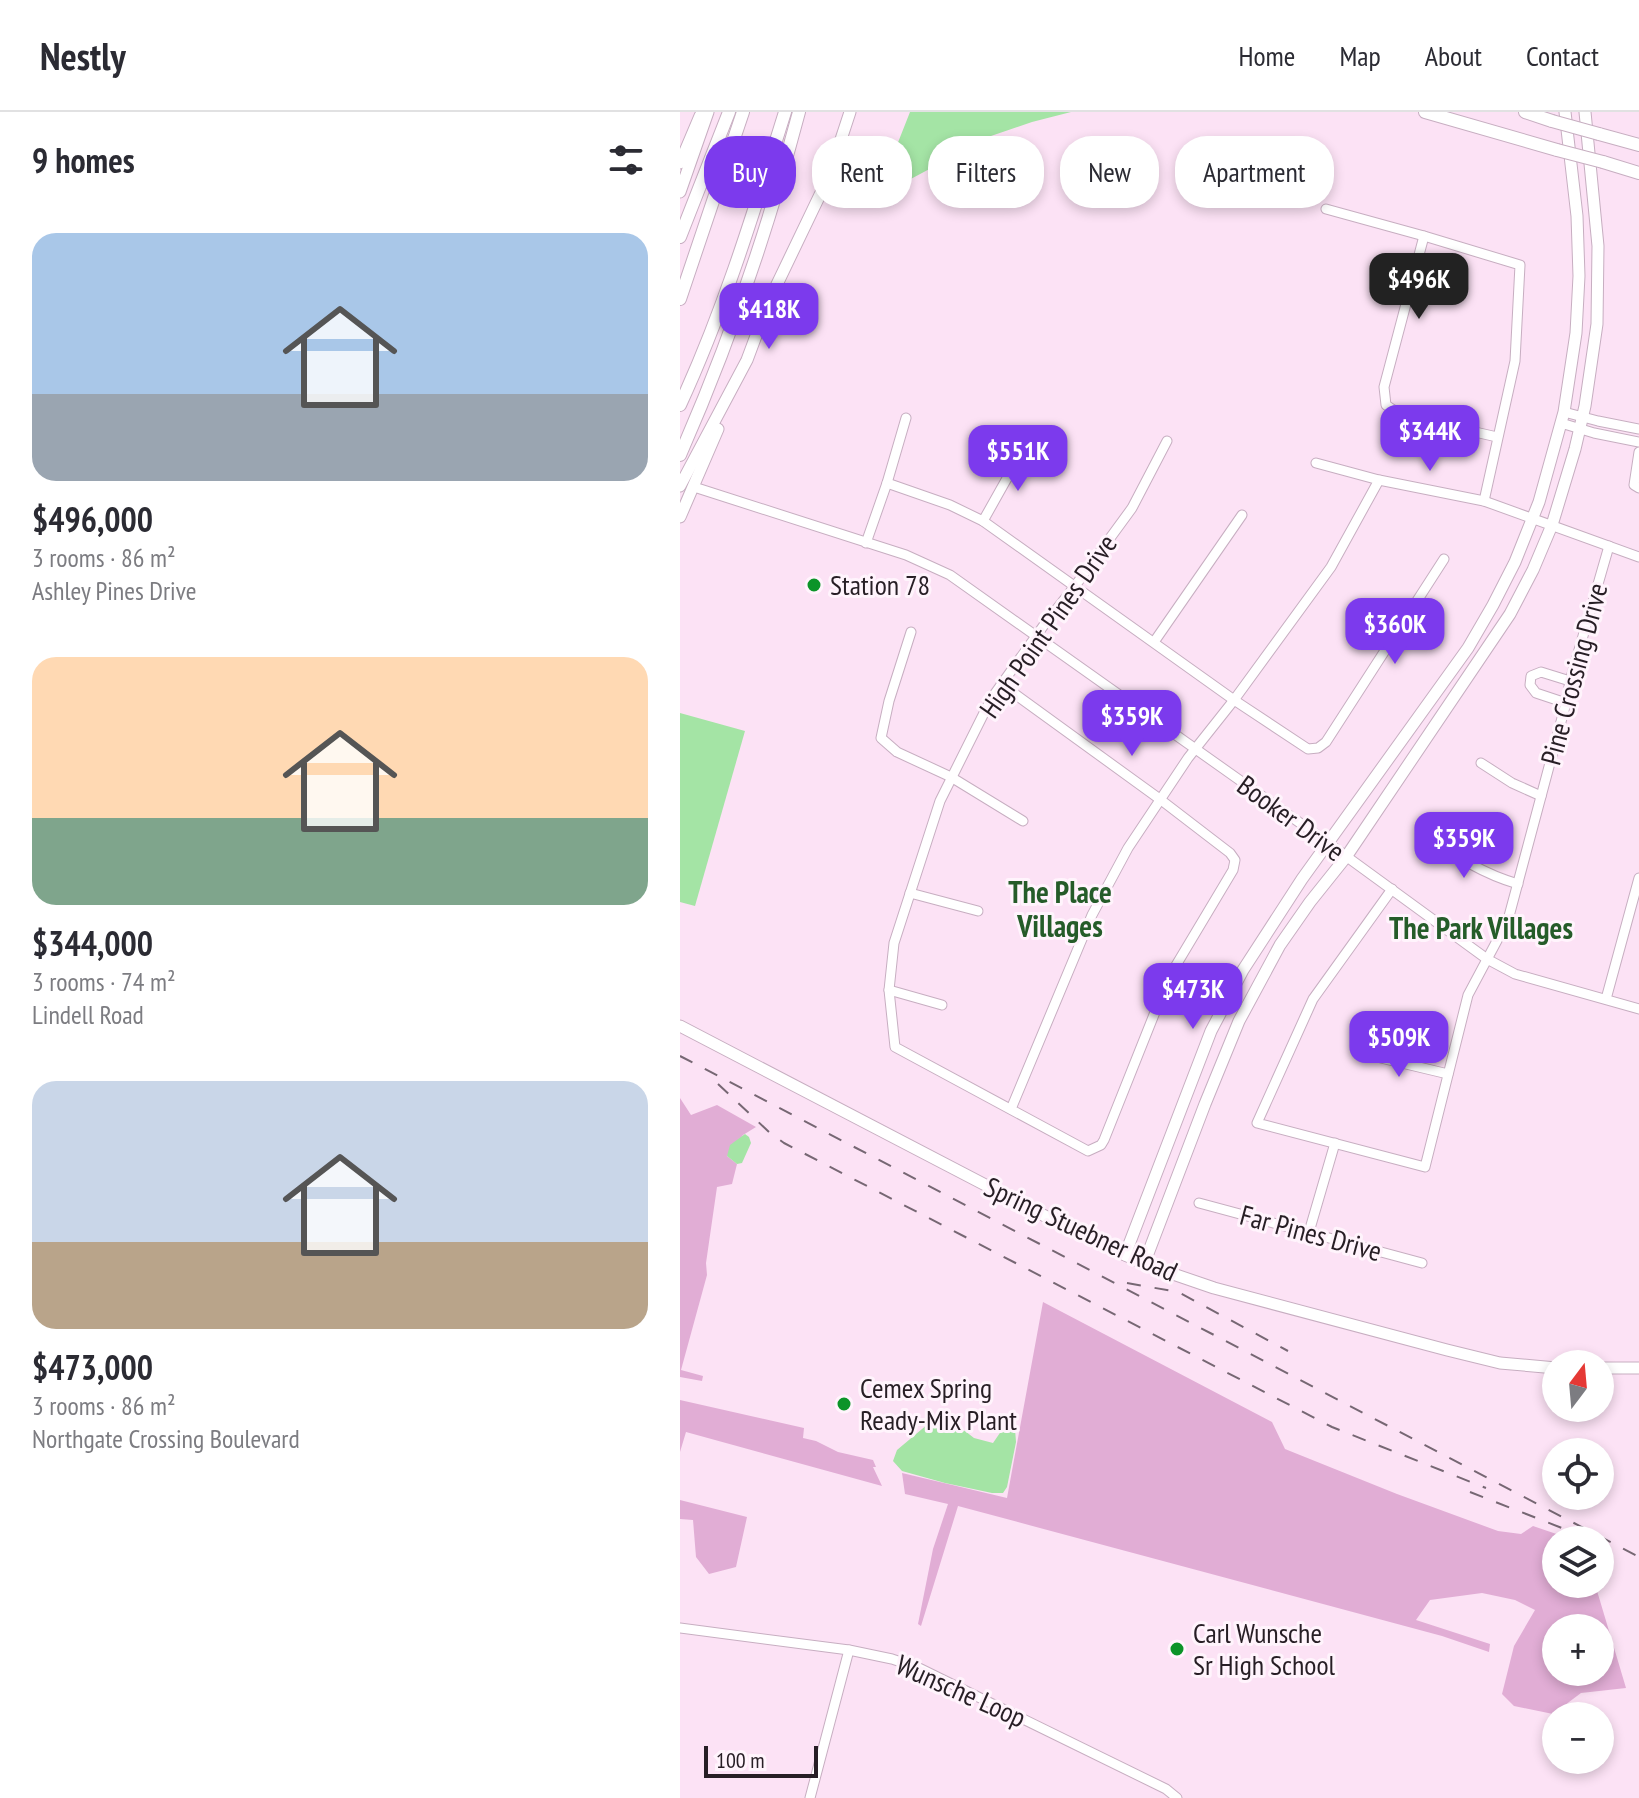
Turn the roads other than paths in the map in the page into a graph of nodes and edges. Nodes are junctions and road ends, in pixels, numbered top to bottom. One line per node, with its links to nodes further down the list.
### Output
1 (701, 112): 13 (main road)
2 (708, 112): 15 (main road)
3 (729, 112): 18 (highway)
4 (743, 112): 21 (highway)
5 (785, 112): 23 (highway)
6 (799, 112): 33 (highway)
7 (850, 112): 22 (main road)
8 (1425, 112): 14 (highway, bridge)
9 (1525, 112): 12 (highway, bridge)
10 (1565, 112): 19 (main road)
11 (1585, 112): 20 (main road)
12 (1639, 145)
13 (680, 163)
14 (1639, 173)
15 (680, 192)
16 (1326, 209): 17 (street)
17 (1424, 236): 28 (street); 28 (street)
18 (680, 237)
19 (1579, 276): 20 (main road); 25 (main road)
20 (1598, 276): 26 (main road)
21 (680, 299)
22 (747, 360): 37 (main road); 39 (main road)
23 (680, 405)
24 (906, 418): 36 (street)
25 (1563, 418): 26 (street); 43 (main road)
26 (1580, 422): 27 (street); 30 (street); 45 (main road)
27 (1639, 429)
28 (1497, 437): 40 (street)
29 (1167, 441): 50 (street, High Point Pines Drive)
30 (1639, 442)
31 (1024, 448): 44 (street)
32 (1639, 452): 38 (street)
33 (680, 455)
34 (1316, 463): 35 (street)
35 (1379, 480): 40 (street); 58 (street)
36 (887, 483): 44 (street); 46 (street)
37 (680, 486)
38 (1636, 486)
39 (694, 487): 42 (main road); 46 (street, Booker Drive)
40 (1484, 501): 43 (street)
41 (1242, 515): 53 (street)
42 (680, 517)
43 (1533, 517): 45 (street); 56 (main road)
44 (983, 521): 50 (street)
45 (1552, 525): 47 (street); 57 (main road)
46 (866, 543): 52 (street, Booker Drive)
47 (1609, 546): 48 (street); 54 (street, Pine Crossing Drive)
48 (1639, 557)
49 (1444, 559): 58 (street)
50 (1075, 586): 52 (street, High Point Pines Drive); 53 (street)
51 (911, 632): 62 (street)
52 (1036, 635): 55 (street, High Point Pines Drive); 60 (street, Booker Drive)
53 (1154, 642): 58 (street)
54 (1570, 681): 59 (street, Pine Crossing Drive); 59 (street)
55 (1001, 684): 62 (street, High Point Pines Drive); 64 (street)
56 (1440, 687): 57 (main road); 67 (main road)
57 (1454, 697): 68 (main road)
58 (1234, 700): 60 (street)
59 (1566, 703): 63 (street, Pine Crossing Drive)
60 (1195, 749): 64 (street); 67 (street, Booker Drive)
61 (1481, 763): 63 (street)
62 (951, 777): 65 (street); 72 (street, High Point Pines Drive)
63 (1541, 796): 70 (street, Pine Crossing Drive)
64 (1161, 800): 86 (street); 86 (street)
65 (1023, 821)
66 (1430, 837): 70 (street)
67 (1329, 844): 68 (street, Booker Drive); 75 (main road)
68 (1346, 857): 71 (street, Booker Drive); 76 (main road)
69 (1639, 878): 78 (street)
70 (1518, 884): 74 (street, Pine Crossing Drive)
71 (1392, 889): 74 (street, Booker Drive); 87 (street)
72 (910, 893): 73 (street); 77 (street, High Point Pines Drive)
73 (978, 911)
74 (1487, 959): 78 (street, Booker Drive); 83 (street, Pine Crossing Drive)
75 (1243, 970): 76 (main road); 84 (main road)
76 (1263, 980): 85 (main road)
77 (889, 990): 79 (street); 86 (street, High Point Pines Drive)
78 (1606, 999): 80 (street, Booker Drive)
79 (942, 1005)
80 (1639, 1009)
81 (680, 1026): 90 (main road, Spring Stuebner Road)
82 (1371, 1047): 83 (street)
83 (1448, 1074): 87 (street, Pine Crossing Drive)
84 (1185, 1102): 85 (main road); 90 (main road)
85 (1203, 1108): 92 (main road)
86 (1011, 1109)
87 (1335, 1143): 89 (street)
88 (1199, 1203): 89 (street, Far Pines Drive)
89 (1309, 1232): 91 (street, Far Pines Drive)
90 (1125, 1255): 92 (main road, Spring Stuebner Road)
91 (1422, 1263)
92 (1144, 1264): 93 (main road, Spring Stuebner Road)
93 (1542, 1367)
94 (1614, 1368): 95 (main road)
95 (1639, 1368)
96 (680, 1628): 97 (street, Wunsche Loop)
97 (849, 1650): 98 (street); 99 (street, Wunsche Loop)
98 (810, 1798)
99 (1177, 1798)

